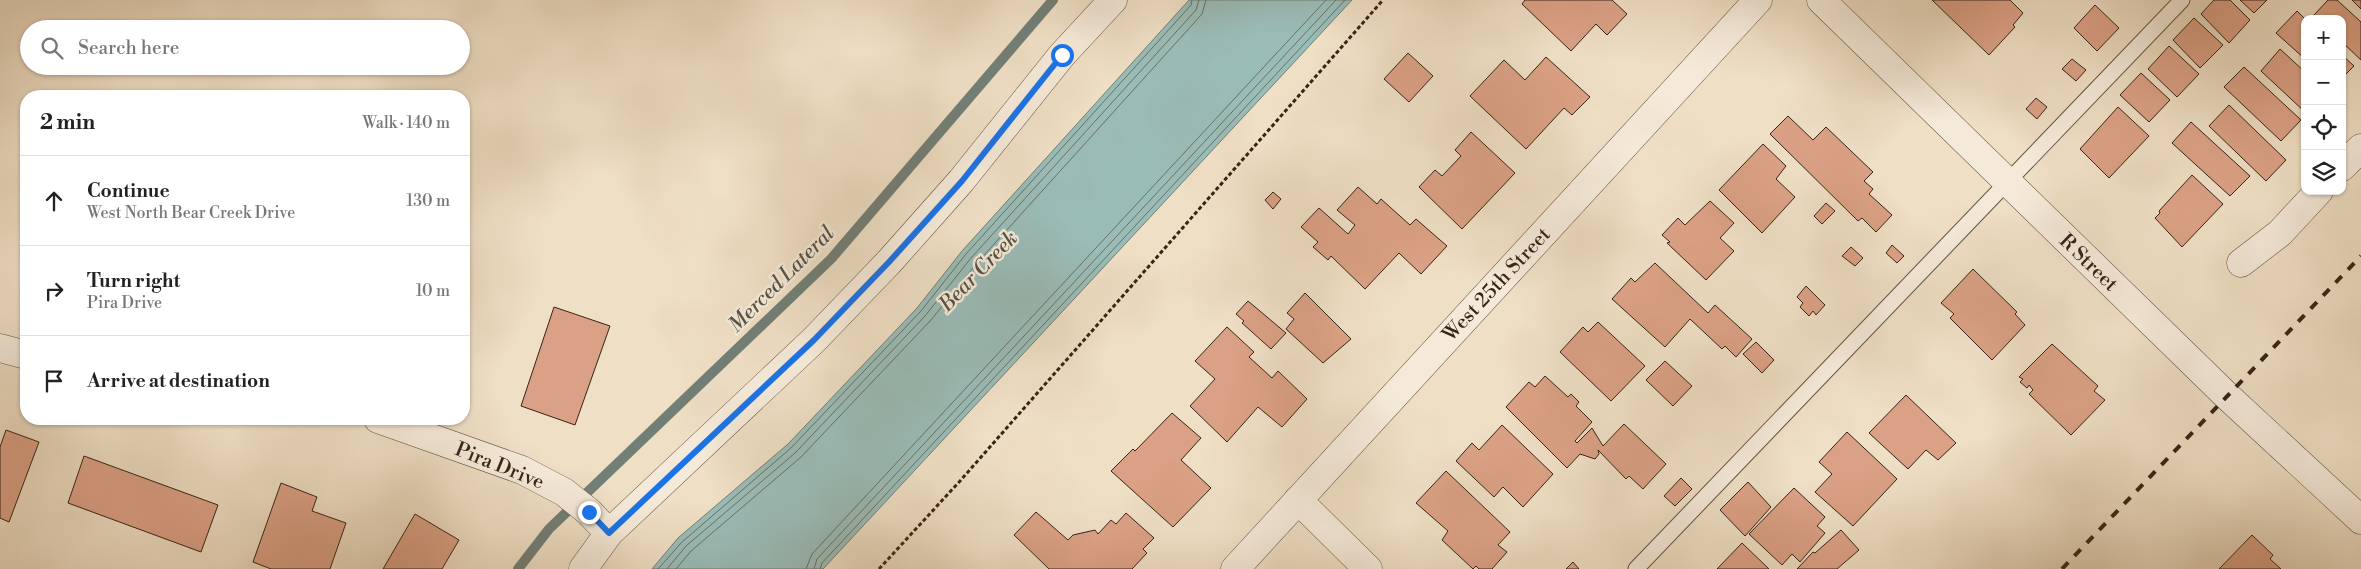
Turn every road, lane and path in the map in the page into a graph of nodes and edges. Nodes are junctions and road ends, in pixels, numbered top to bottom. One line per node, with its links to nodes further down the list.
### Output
1 (1113, 0): 16 (street)
2 (1383, 0): 18 (path)
3 (1758, 0): 14 (street, West 25th Street)
4 (1821, 0): 8 (street, R Street)
5 (2182, 0): 8 (lane)
6 (2361, 148): 7 (street)
7 (2346, 163)
8 (2008, 182): 15 (street, R Street); 21 (lane)
9 (2316, 195): 10 (street)
10 (2240, 263)
11 (0, 348): 12 (street)
12 (20, 354)
13 (395, 425): 16 (street, Pira Drive)
14 (1298, 500): 19 (street, West 25th Street); 20 (street)
15 (2361, 520)
16 (609, 533): 17 (street)
17 (583, 569)
18 (879, 569)
19 (1235, 569)
20 (1368, 569)
21 (1636, 569)

